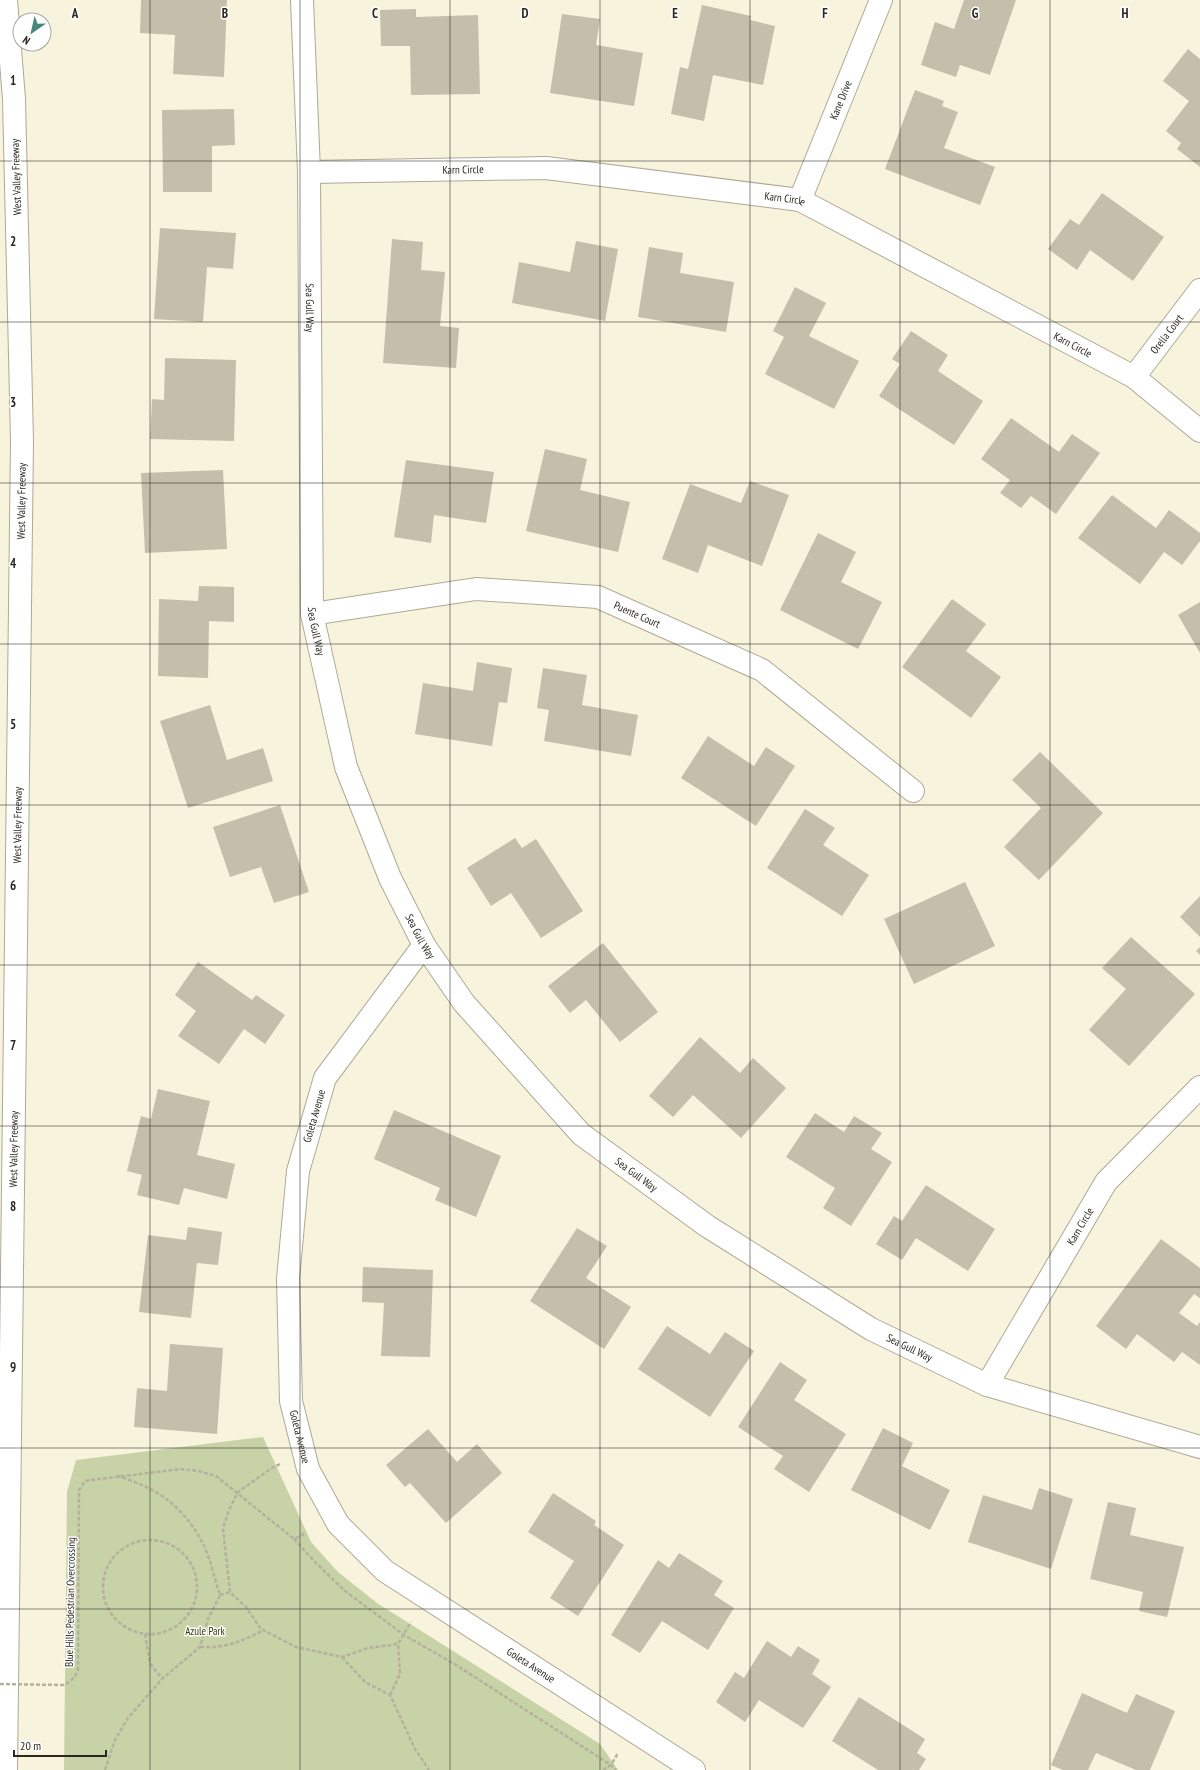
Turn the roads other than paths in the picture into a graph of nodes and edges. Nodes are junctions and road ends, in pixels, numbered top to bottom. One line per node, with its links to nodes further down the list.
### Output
1 (6, 0): 15 (main road, West Valley Freeway)
2 (302, 0): 4 (main road, Sea Gull Way)
3 (880, 0): 5 (main road, Kane Drive)
4 (309, 172): 5 (main road, Karn Circle); 9 (main road, Sea Gull Way)
5 (800, 200): 7 (main road, Karn Circle)
6 (1200, 290): 7 (main road, Orella Court)
7 (1134, 377): 8 (main road, Karn Circle)
8 (1200, 431)
9 (312, 614): 10 (main road, Puente Court); 11 (main road, Sea Gull Way)
10 (913, 791)
11 (424, 945): 13 (main road, Sea Gull Way); 16 (main road, Goleta Avenue)
12 (1200, 1087): 13 (main road, Karn Circle)
13 (987, 1385): 14 (main road, Sea Gull Way)
14 (1200, 1447)
15 (6, 1770)
16 (694, 1770)

